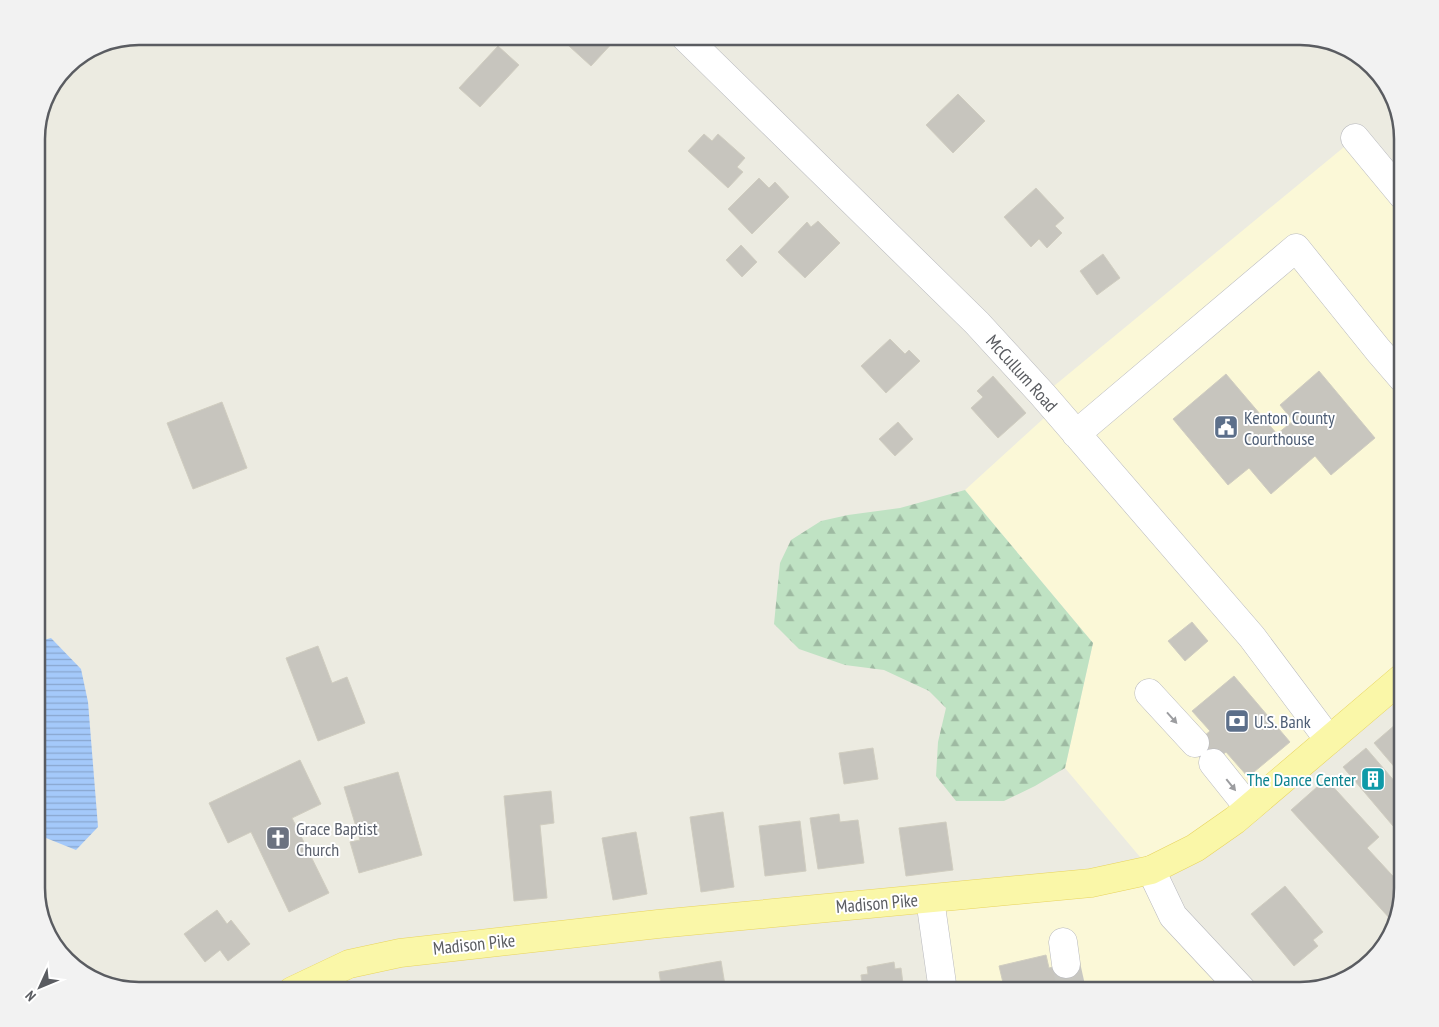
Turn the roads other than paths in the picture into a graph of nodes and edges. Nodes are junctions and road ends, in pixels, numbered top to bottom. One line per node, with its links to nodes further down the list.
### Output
1 (693, 45): 5 (street, McCullum Road)
2 (1354, 138): 3 (street)
3 (1394, 185)
4 (1394, 369): 5 (street)
5 (1076, 434): 8 (street, McCullum Road)
6 (1394, 686): 8 (main road, Madison Pike)
7 (1149, 693): 9 (street, one-way to 9)
8 (1329, 740): 11 (main road, Madison Pike)
9 (1195, 743)
10 (1213, 763): 11 (street, one-way to 11)
11 (1249, 808): 12 (main road, Madison Pike)
12 (1151, 870): 13 (main road, Madison Pike); 16 (street)
13 (930, 898): 14 (main road, Madison Pike); 15 (street)
14 (311, 982)
15 (942, 982)
16 (1235, 982)

